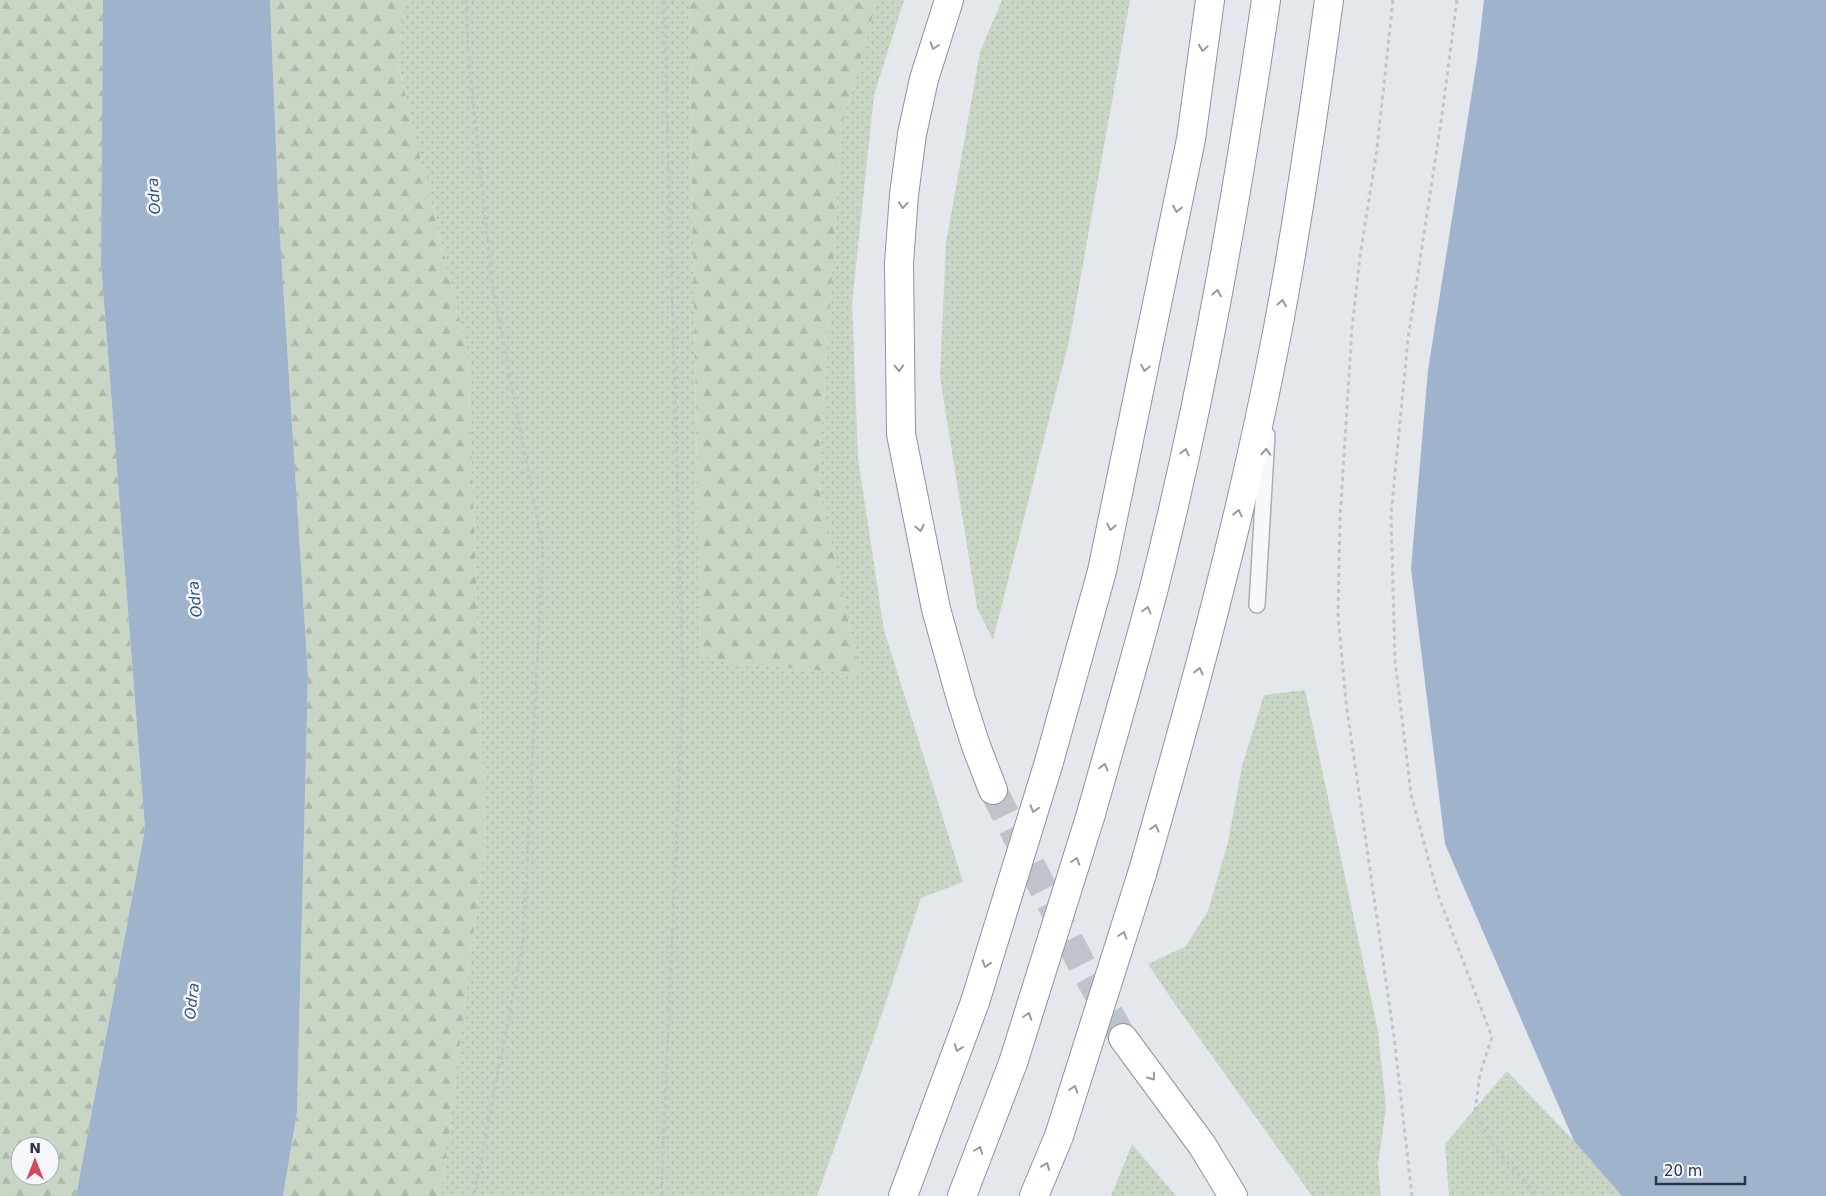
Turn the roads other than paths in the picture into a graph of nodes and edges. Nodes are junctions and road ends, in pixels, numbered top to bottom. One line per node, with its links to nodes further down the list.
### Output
1 (949, 0): 7 (highway, one-way to 7)
2 (1210, 0): 9 (highway, one-way to 9, bridge)
3 (1266, 0): 10 (highway, one-way to 3, bridge)
4 (1329, 0): 5 (highway, one-way to 4)
5 (1277, 334): 6 (lane, one-way to 5); 11 (highway, one-way to 5, bridge)
6 (1258, 605)
7 (993, 790)
8 (1123, 1038): 12 (highway, one-way to 12)
9 (903, 1196)
10 (962, 1196)
11 (1034, 1196)
12 (1233, 1196)

